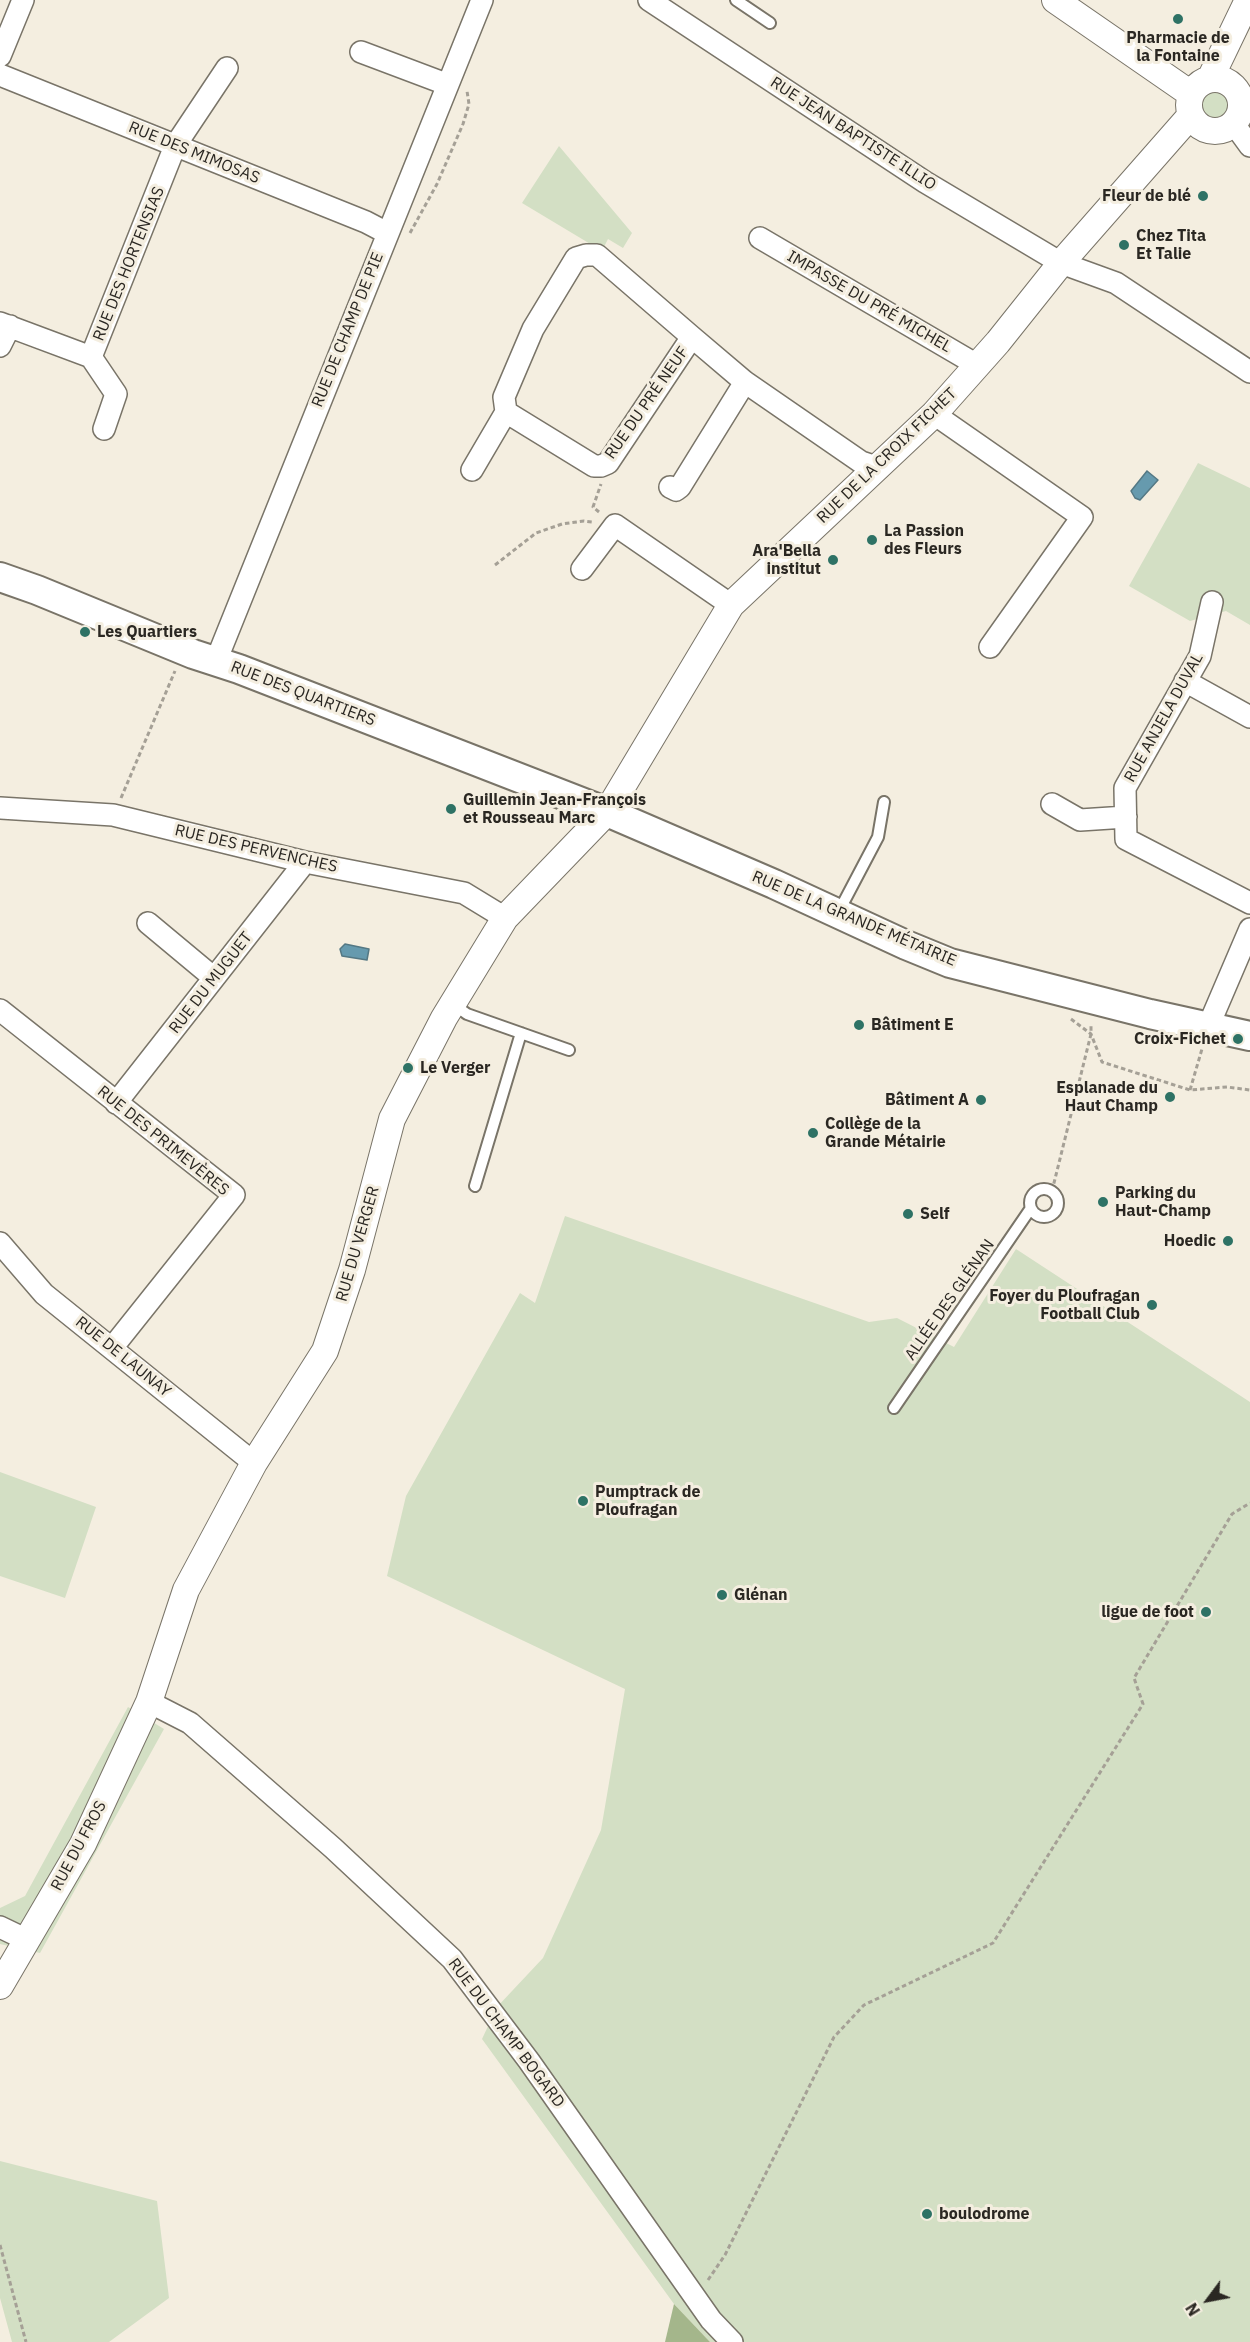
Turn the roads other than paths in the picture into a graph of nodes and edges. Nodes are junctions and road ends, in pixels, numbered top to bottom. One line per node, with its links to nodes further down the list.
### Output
1 (23, 0): 9 (street)
2 (482, 0): 12 (street, RUE DE CHAMP DE PIE)
3 (649, 0): 19 (street, RUE JEAN BAPTISTE ILLIO)
4 (736, 0): 7 (lane)
5 (1055, 0): 13 (street)
6 (1242, 2): 13 (street, RUE DE LA CROIX FICHET)
7 (770, 23)
8 (361, 52): 12 (street)
9 (0, 56)
10 (227, 68): 15 (street, RUE DES HORTENSIAS)
11 (0, 75): 15 (street, RUE DES MIMOSAS)
12 (446, 84): 17 (street, RUE DE CHAMP DE PIE)
13 (1197, 96): 14 (street); 14 (street); 19 (street, RUE DE LA CROIX FICHET)
14 (1234, 124): 16 (street)
15 (175, 146): 17 (street, RUE DES MIMOSAS); 23 (street, RUE DES HORTENSIAS)
16 (1250, 146)
17 (387, 233): 38 (street, RUE DE CHAMP DE PIE)
18 (760, 238): 24 (street, IMPASSE DU PRÉ MICHEL)
19 (1061, 263): 24 (street, RUE DE LA CROIX FICHET); 25 (street, RUE JEAN BAPTISTE ILLIO)
20 (5, 325): 22 (street); 23 (street, RUE DES HORTENSIAS)
21 (692, 337): 26 (street, RUE DU PRÉ NEUF); 27 (street, RUE DU PRÉ NEUF); 27 (street, RUE DU PRÉ NEUF)
22 (0, 346)
23 (91, 357): 29 (street)
24 (977, 365): 28 (street, RUE DE LA CROIX FICHET)
25 (1250, 372)
26 (745, 382): 30 (street, RUE DU PRÉ NEUF); 32 (street)
27 (506, 412): 31 (street, RUE DU PRÉ NEUF)
28 (934, 414): 30 (street, RUE DE LA CROIX FICHET); 37 (street)
29 (104, 429)
30 (879, 468): 36 (street, RUE DE LA CROIX FICHET)
31 (472, 470)
32 (670, 487)
33 (582, 569): 36 (street)
34 (0, 577): 38 (main road, RUE DES QUARTIERS)
35 (1212, 602): 39 (street, RUE ANJELA DUVAL)
36 (731, 605): 44 (street, RUE DE LA CROIX FICHET)
37 (990, 647)
38 (216, 661): 44 (main road, RUE DES QUARTIERS)
39 (1185, 681): 40 (street); 45 (street, RUE ANJELA DUVAL)
40 (1250, 717)
41 (884, 802): 48 (lane)
42 (1052, 804): 45 (street)
43 (0, 807): 46 (street, RUE DES PERVENCHES)
44 (607, 812): 48 (main road, RUE DE LA GRANDE MÉTAIRIE); 49 (street, RUE DU VERGER)
45 (1126, 817): 47 (street, RUE ANJELA DUVAL)
46 (304, 862): 49 (street, RUE DES PERVENCHES); 52 (street, RUE DU MUGUET)
47 (1250, 903)
48 (837, 914): 55 (main road, RUE DE LA GRANDE MÉTAIRIE)
49 (505, 918): 53 (street, RUE DU VERGER)
50 (148, 923): 52 (street)
51 (1250, 929): 55 (street)
52 (214, 978): 59 (street, RUE DU MUGUET)
53 (453, 1004): 56 (lane); 65 (street, RUE DU VERGER)
54 (0, 1010): 59 (street, RUE DES PRIMEVÈRES)
55 (1208, 1027): 57 (main road, RUE DE LA GRANDE MÉTAIRIE)
56 (520, 1033): 58 (lane); 60 (lane)
57 (1250, 1036)
58 (569, 1050)
59 (116, 1103): 63 (street, RUE DES PRIMEVÈRES)
60 (475, 1186)
61 (1030, 1208): 61 (lane); 64 (lane, ALLÉE DES GLÉNAN)
62 (0, 1243): 63 (street, RUE DE LAUNAY)
63 (112, 1348): 65 (street, RUE DE LAUNAY)
64 (894, 1408)
65 (254, 1463): 66 (street, RUE DU VERGER)
66 (149, 1702): 68 (street, RUE DU FROS); 70 (street, RUE DU CHAMP BOGARD)
67 (0, 1927): 68 (street)
68 (27, 1940): 69 (street, RUE DU FROS)
69 (0, 1986)
70 (732, 2342)

